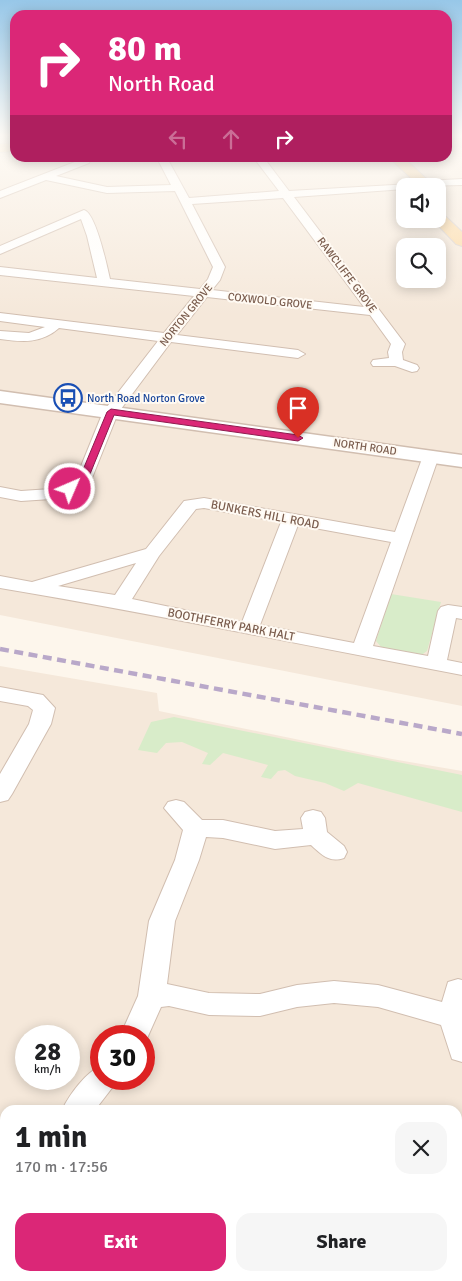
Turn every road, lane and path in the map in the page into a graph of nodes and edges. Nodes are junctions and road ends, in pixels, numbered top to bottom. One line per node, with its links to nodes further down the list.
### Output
1 (183, 196): 4 (street, NORTON GROVE)
2 (261, 196): 4 (street)
3 (287, 196): 13 (street, RAWCLIFFE GROVE)
4 (186, 201): 12 (street, NORTON GROVE)
5 (446, 213): 7 (main road)
6 (446, 217): 8 (main road)
7 (462, 221)
8 (462, 241)
9 (0, 250): 11 (street)
10 (0, 271): 11 (street, COXWOLD GROVE)
11 (106, 283): 12 (street, COXWOLD GROVE)
12 (202, 294): 13 (street, COXWOLD GROVE); 17 (street, NORTON GROVE)
13 (374, 312): 19 (street, RAWCLIFFE GROVE)
14 (0, 317): 15 (street)
15 (55, 325): 16 (street); 17 (street)
16 (0, 335)
17 (167, 338): 18 (street); 23 (street, NORTON GROVE)
18 (298, 354)
19 (396, 362): 20 (street); 21 (street)
20 (378, 363)
21 (412, 368)
22 (0, 396): 23 (street, NORTH ROAD)
23 (111, 412): 24 (street, NORTH ROAD); 26 (street, NORTON GROVE)
24 (431, 456): 25 (street, NORTH ROAD); 28 (street)
25 (462, 461)
26 (0, 492)
27 (291, 519): 28 (street, BUNKERS HILL ROAD); 29 (street, BUNKERS HILL ROAD); 34 (street)
28 (401, 538): 35 (street)
29 (152, 553): 31 (street); 32 (street, BUNKERS HILL ROAD)
30 (0, 582): 31 (street, BOOTHFERRY PARK HALT)
31 (34, 587): 32 (street, BOOTHFERRY PARK HALT)
32 (120, 602): 34 (street, BOOTHFERRY PARK HALT)
33 (457, 609): 36 (street)
34 (249, 629): 35 (street, BOOTHFERRY PARK HALT)
35 (362, 649): 36 (street, BOOTHFERRY PARK HALT)
36 (436, 664): 37 (street, BOOTHFERRY PARK HALT)
37 (462, 669)
38 (0, 694): 39 (street)
39 (0, 794)
40 (176, 808): 41 (street)
41 (196, 828): 42 (street); 44 (street)
42 (335, 852)
43 (458, 990): 45 (street)
44 (152, 996): 45 (street); 46 (street)
45 (453, 1017): 47 (street)
46 (139, 1025)
47 (462, 1050)
48 (93, 1090): 49 (street)
49 (82, 1105)

